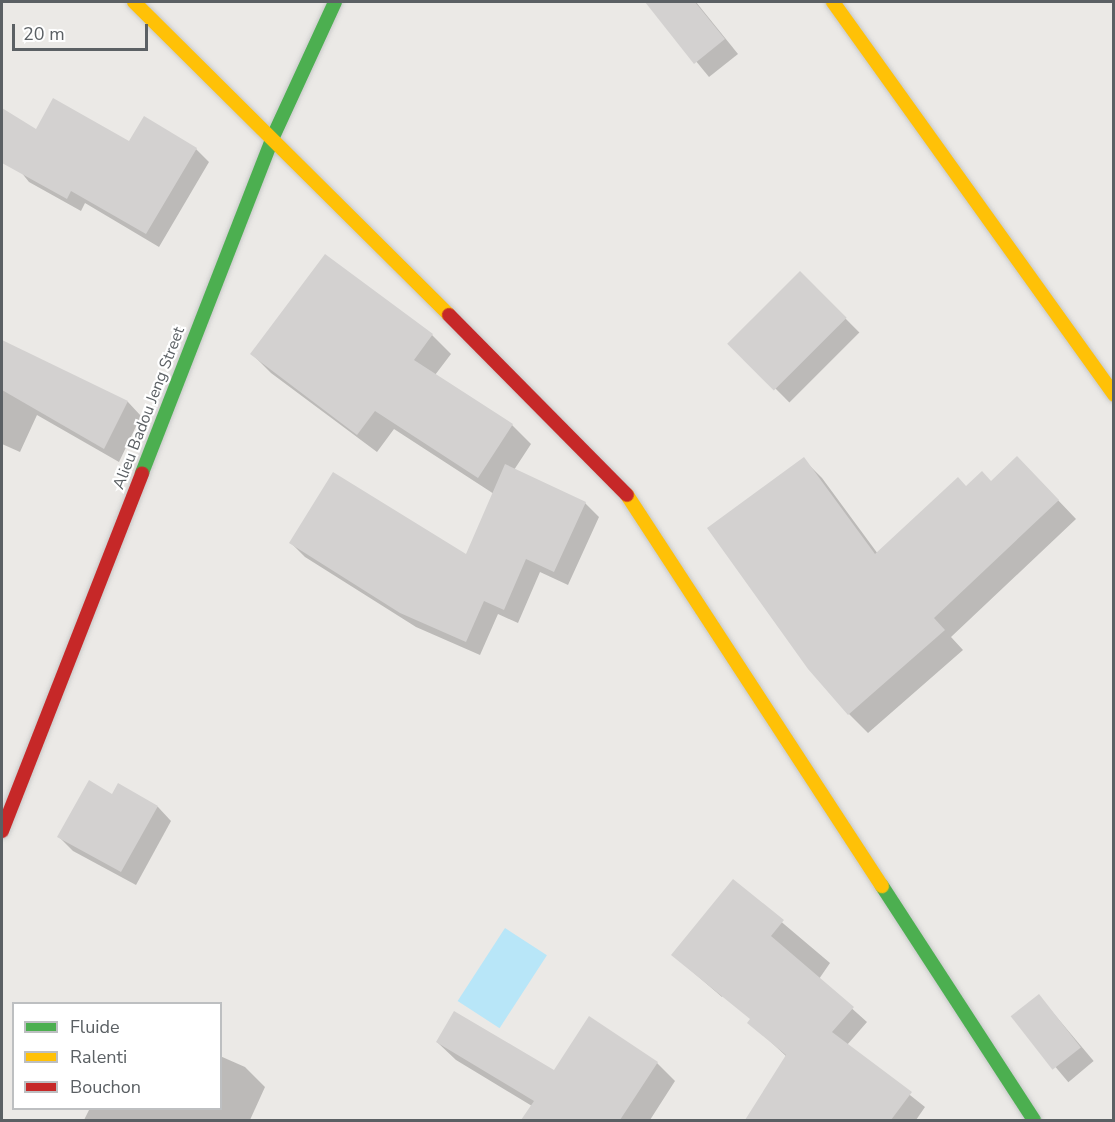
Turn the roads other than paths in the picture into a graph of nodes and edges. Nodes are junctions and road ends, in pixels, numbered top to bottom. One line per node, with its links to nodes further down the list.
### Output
1 (134, 2): 4 (street)
2 (335, 2): 4 (street, Alieu Badou Jeng Street)
3 (833, 2): 5 (street)
4 (272, 140): 6 (street, Alieu Badou Jeng Street); 7 (street)
5 (1113, 395)
6 (2, 831)
7 (1034, 1120)

